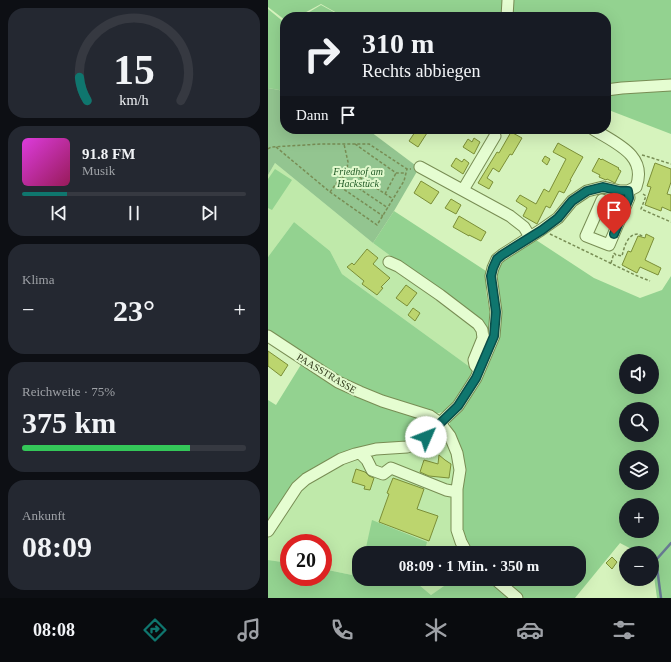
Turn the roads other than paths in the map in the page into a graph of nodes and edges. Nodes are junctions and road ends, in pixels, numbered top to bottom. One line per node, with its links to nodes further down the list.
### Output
1 (508, 0): 2 (street)
2 (507, 12)
3 (671, 85): 4 (street)
4 (611, 89)
5 (602, 134): 8 (street)
6 (495, 136): 9 (street)
7 (420, 167): 9 (street)
8 (632, 189): 10 (street); 11 (street)
9 (463, 190): 11 (street)
10 (602, 200)
11 (530, 237): 14 (street)
12 (389, 262): 14 (street)
13 (268, 336): 15 (street, PAASSTRASSE)
14 (480, 370): 15 (street)
15 (440, 423): 16 (street); 17 (street, PAASSTRASSE)
16 (360, 453): 17 (street); 18 (street)
17 (457, 492): 19 (street, PAASSTRASSE)
18 (268, 531)
19 (463, 546)
20 (503, 586): 21 (street)
21 (517, 598)

